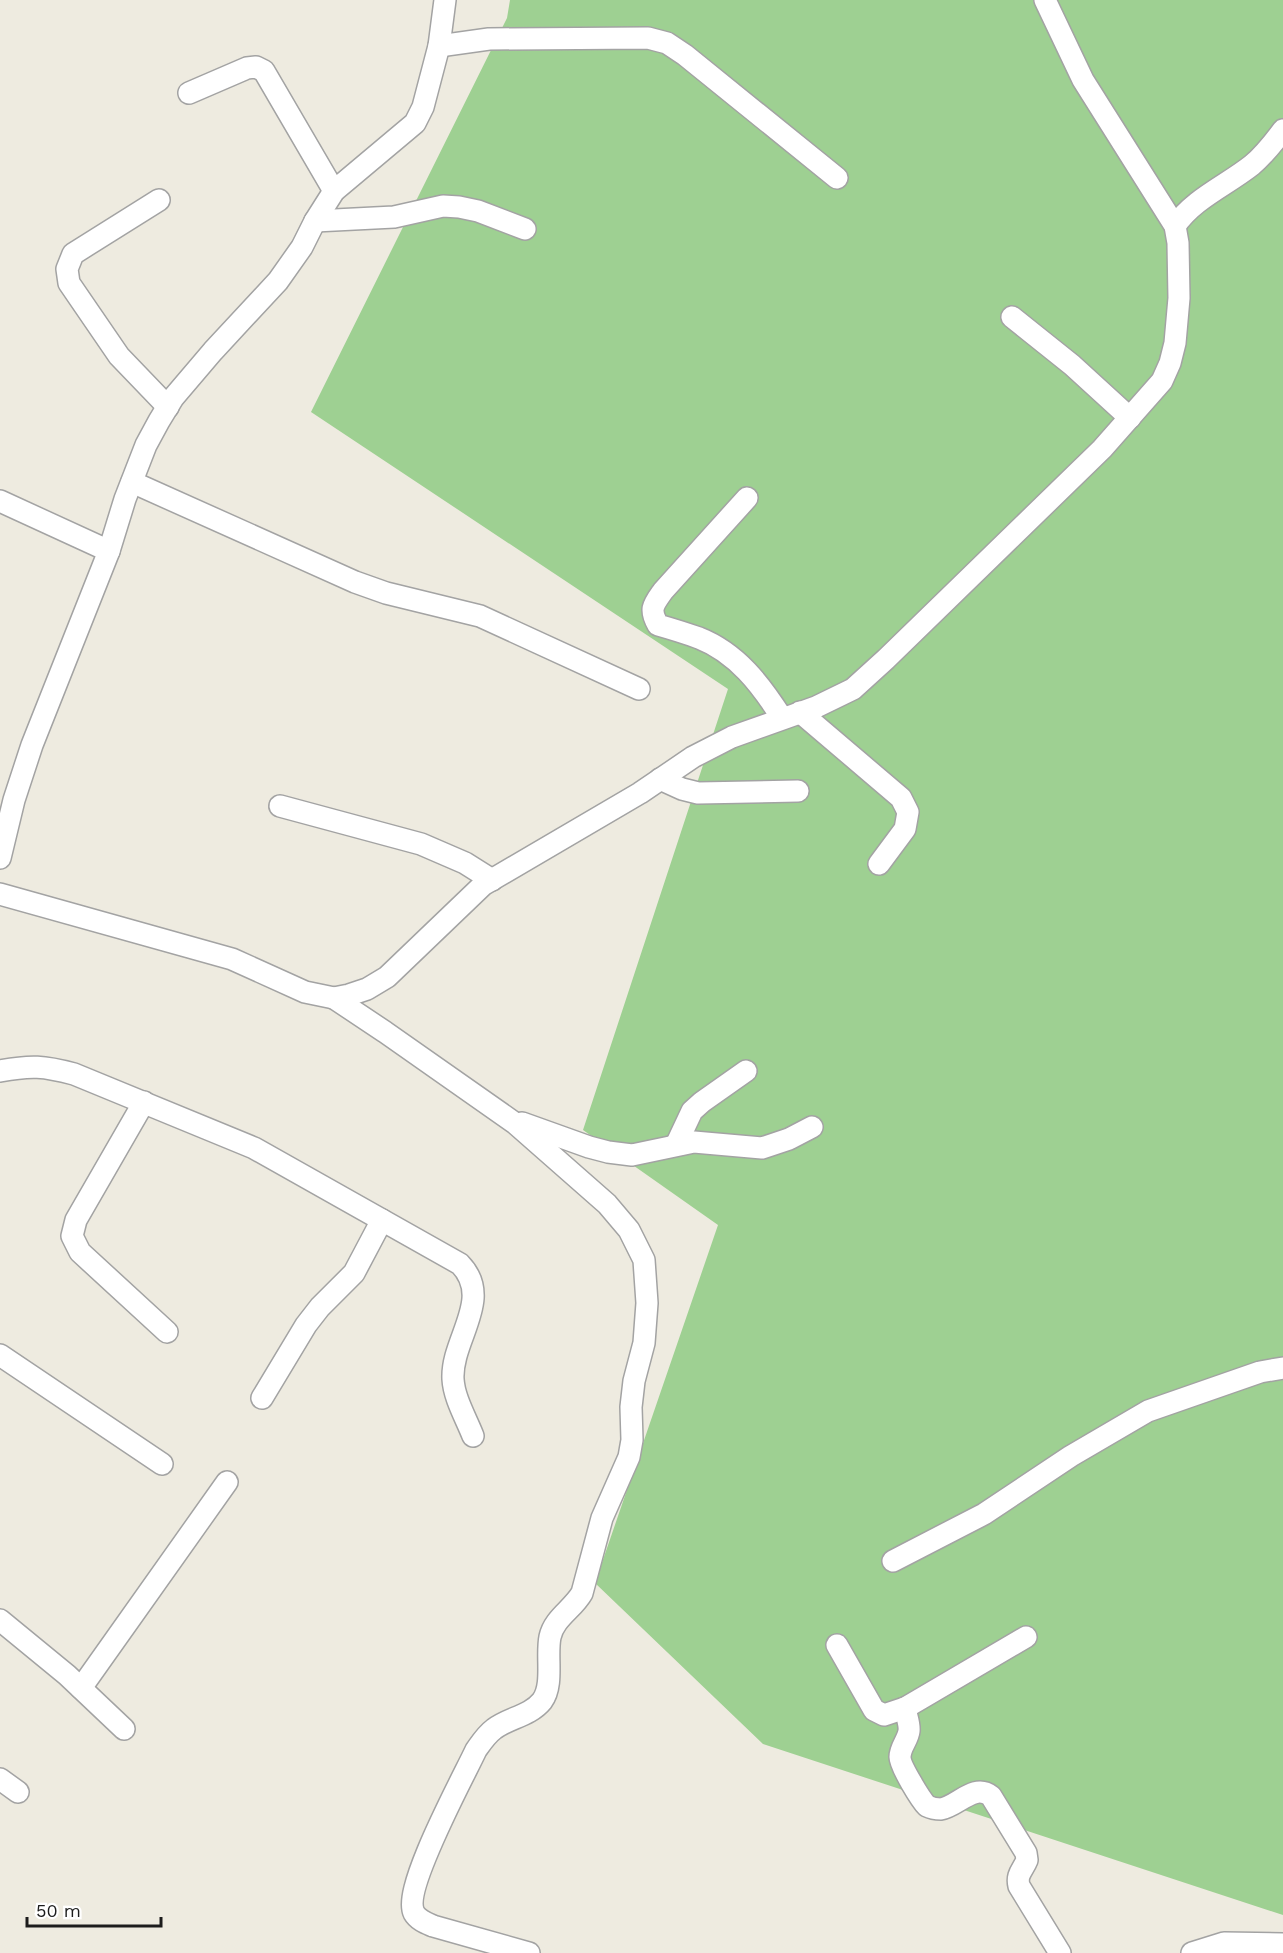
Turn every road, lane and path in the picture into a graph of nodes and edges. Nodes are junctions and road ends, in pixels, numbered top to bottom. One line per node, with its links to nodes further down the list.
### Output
1 (445, 0): 3 (street)
2 (1045, 0): 10 (street)
3 (439, 46): 6 (street); 7 (street)
4 (189, 93): 7 (street)
5 (1283, 130): 10 (street)
6 (837, 178)
7 (334, 190): 9 (street)
8 (159, 200): 13 (street)
9 (315, 220): 11 (street); 13 (street)
10 (1175, 226): 14 (street)
11 (525, 229)
12 (1012, 317): 14 (street)
13 (168, 407): 15 (street)
14 (1130, 418): 20 (street)
15 (132, 482): 18 (street); 19 (street)
16 (747, 498): 20 (street)
17 (0, 501): 18 (street)
18 (109, 551): 24 (street)
19 (639, 689)
20 (791, 715): 21 (street); 25 (street)
21 (660, 779): 22 (street); 26 (street)
22 (798, 791)
23 (279, 806): 26 (street)
24 (0, 858)
25 (879, 864)
26 (492, 880): 28 (street)
27 (0, 894): 28 (street)
28 (334, 998): 32 (street)
29 (0, 1071): 31 (street)
30 (746, 1071): 34 (street)
31 (144, 1102): 35 (street); 36 (street)
32 (507, 1118): 34 (street); 53 (street)
33 (812, 1127): 34 (street)
34 (676, 1145)
35 (382, 1220): 39 (street); 40 (street)
36 (168, 1332)
37 (0, 1355): 41 (street)
38 (1283, 1368): 43 (street)
39 (262, 1398)
40 (473, 1436)
41 (162, 1464)
42 (227, 1482): 47 (street)
43 (893, 1561)
44 (0, 1620): 47 (street)
45 (1026, 1637): 48 (street)
46 (837, 1645): 48 (street)
47 (81, 1688): 49 (street)
48 (905, 1708): 54 (street)
49 (124, 1729)
50 (0, 1779): 51 (street)
51 (18, 1792)
52 (1283, 1944): 55 (street)
53 (529, 1953)
54 (1060, 1953)
55 (1192, 1953)

